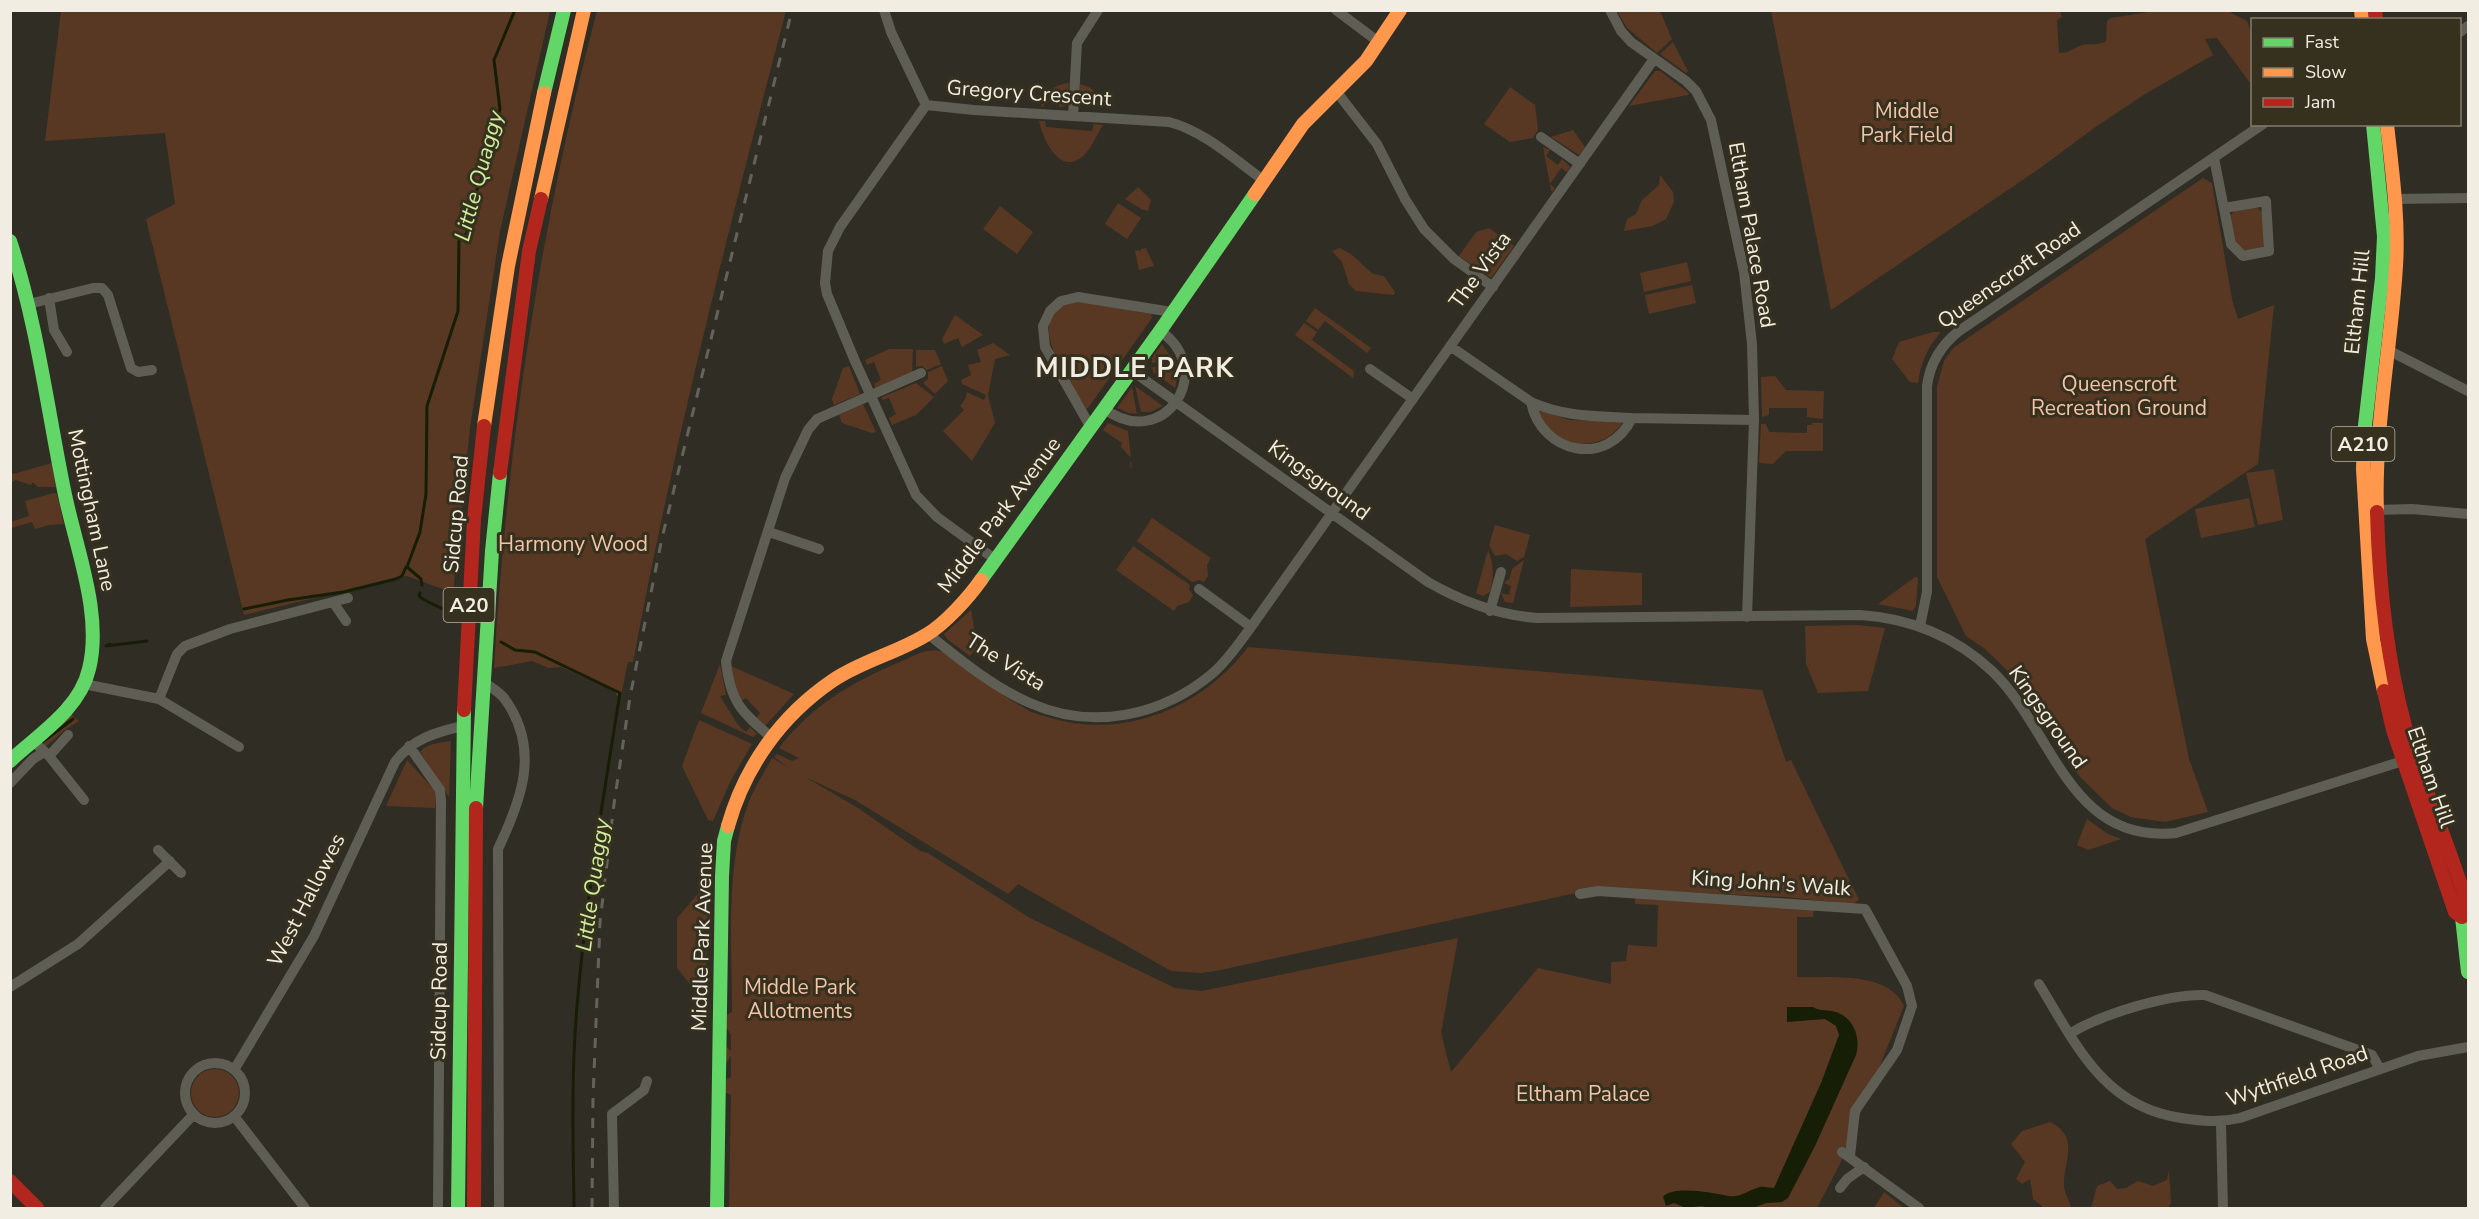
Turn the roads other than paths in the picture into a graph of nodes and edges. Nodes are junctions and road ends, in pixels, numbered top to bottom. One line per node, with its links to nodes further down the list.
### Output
1 (564, 10): 64 (main road, Sidcup Road / A20)
2 (584, 10): 61 (main road, Sidcup Road / A20)
3 (884, 10): 11 (street)
4 (1098, 10): 12 (street)
5 (1336, 10): 8 (street)
6 (1400, 10): 8 (main road, Middle Park Avenue)
7 (1610, 10): 9 (street, Eltham Palace Road)
8 (1380, 44): 10 (main road, Middle Park Avenue)
9 (1654, 59): 18 (street, The Vista); 43 (street, Eltham Palace Road)
10 (1336, 91): 19 (main road, Middle Park Avenue); 24 (street)
11 (926, 105): 12 (street, Gregory Crescent); 37 (street, Gregory Crescent)
12 (1073, 116): 19 (street, Gregory Crescent)
13 (2260, 126): 17 (street, Queenscroft Road)
14 (2373, 126): 71 (main road, Eltham Hill / A210)
15 (2387, 126): 21 (main road, Eltham Hill / A210)
16 (1541, 137): 18 (street)
17 (2214, 158): 22 (street); 58 (street, Queenscroft Road)
18 (1580, 164): 24 (street, The Vista)
19 (1263, 180): 27 (main road, Middle Park Avenue)
20 (2469, 198): 21 (street)
21 (2396, 199): 30 (main road, Eltham Hill / A210)
22 (2224, 208): 22 (street)
23 (10, 241): 26 (main road, Mottingham Lane)
24 (1493, 287): 29 (street, The Vista)
25 (49, 298): 26 (street); 31 (street); 33 (street)
26 (29, 304): 62 (main road, Mottingham Lane)
27 (1172, 312): 28 (main road, Middle Park Avenue); 44 (street)
28 (1160, 331): 34 (main road, Middle Park Avenue); 39 (street)
29 (1450, 346): 38 (street, The Vista); 40 (street)
30 (2388, 350): 36 (street); 45 (main road, Eltham Hill / A210)
31 (67, 352)
32 (1370, 369): 38 (street)
33 (152, 370)
34 (1131, 370): 39 (street, Kingsground); 41 (main road, Middle Park Avenue)
35 (921, 373): 37 (street)
36 (2469, 391)
37 (871, 395): 48 (street); 50 (street, Gregory Crescent)
38 (1413, 399): 46 (street, The Vista)
39 (1176, 402): 41 (street); 46 (street, Kingsground)
40 (1531, 402): 42 (street); 42 (street)
41 (1103, 408): 44 (main road, Middle Park Avenue)
42 (1632, 418): 43 (street)
43 (1754, 420): 56 (street, Eltham Palace Road)
44 (1090, 426): 50 (main road, Middle Park Avenue)
45 (2377, 510): 47 (street); 71 (main road, Eltham Hill / A210)
46 (1332, 513): 55 (street, Kingsground); 59 (street, The Vista)
47 (2469, 514)
48 (769, 532): 49 (street); 66 (street)
49 (819, 549)
50 (996, 560): 60 (main road, Middle Park Avenue)
51 (1501, 572): 55 (street)
52 (1199, 589): 59 (street)
53 (348, 598): 54 (street)
54 (333, 602): 57 (street); 63 (street)
55 (1490, 611): 56 (street, Kingsground)
56 (1747, 617): 58 (street, Kingsground)
57 (346, 621)
58 (1920, 626): 71 (street, Kingsground)
59 (1251, 627): 60 (street, The Vista)
60 (928, 634): 66 (main road, Middle Park Avenue)
61 (482, 681): 99 (main road, Sidcup Road / A20); 100 (street)
62 (84, 684): 63 (street); 67 (main road, Mottingham Lane)
63 (159, 699): 69 (street)
64 (463, 726): 68 (street); 98 (main road, Sidcup Road / A20)
65 (68, 735): 70 (street)
66 (771, 737): 102 (main road, Middle Park Avenue)
67 (33, 741): 70 (street); 72 (main road, Mottingham Lane)
68 (409, 746): 86 (street, West Hallowes); 97 (street, Sidcup Road)
69 (239, 747)
70 (46, 754): 73 (street); 74 (street)
71 (2409, 759): 79 (main road, Eltham Hill / A210)
72 (10, 761)
73 (10, 783)
74 (84, 800)
75 (158, 850): 76 (street)
76 (170, 861): 77 (street); 82 (street)
77 (181, 873)
78 (1580, 894): 91 (street, King John's Walk)
79 (2465, 926): 80 (main road, A210)
80 (2469, 972)
81 (2039, 984): 83 (street)
82 (10, 987)
83 (2069, 1034): 85 (street); 90 (street)
84 (2469, 1047): 85 (street, Wythfield Road)
85 (2380, 1069): 90 (street, Wythfield Road)
86 (234, 1070): 88 (street); 89 (street)
87 (647, 1081): 101 (street)
88 (194, 1114): 89 (street); 95 (street)
89 (234, 1116): 96 (street)
90 (2221, 1123): 104 (street, Wythfield Road)
91 (1864, 1167): 93 (street); 103 (street)
92 (10, 1181): 94 (main road)
93 (1839, 1188)
94 (37, 1209)
95 (105, 1209)
96 (305, 1209)
97 (438, 1209)
98 (458, 1209)
99 (474, 1209)
100 (499, 1209)
101 (614, 1209)
102 (717, 1209)
103 (1919, 1209)
104 (2223, 1209)

